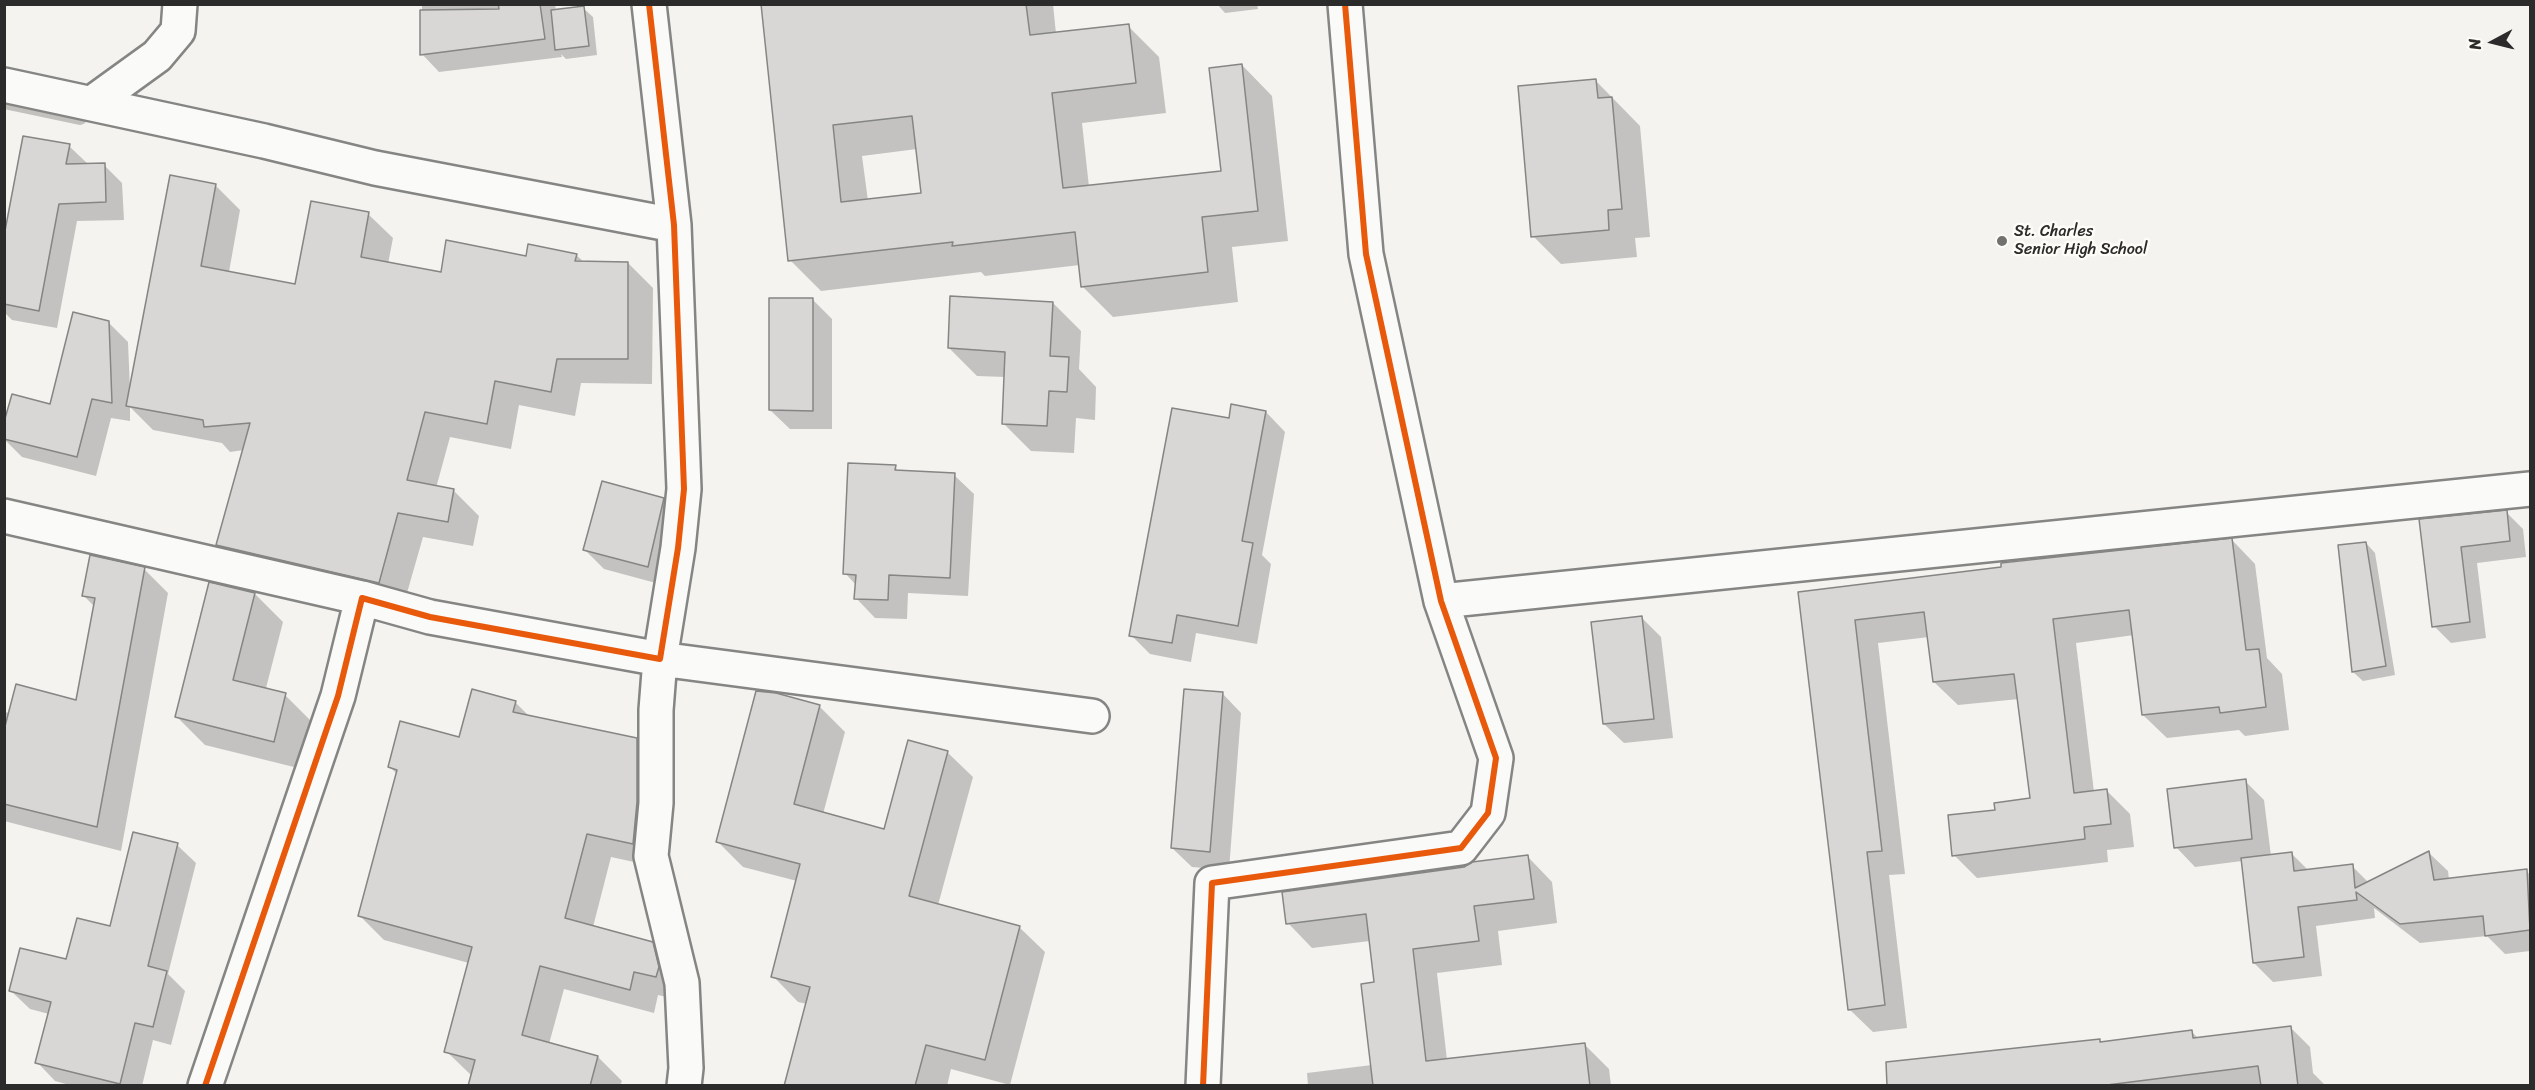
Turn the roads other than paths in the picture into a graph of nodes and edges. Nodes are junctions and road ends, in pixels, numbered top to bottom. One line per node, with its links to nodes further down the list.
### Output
1 (180, 4): 5 (street)
2 (649, 4): 6 (street)
3 (1345, 4): 10 (street)
4 (4, 85): 5 (street)
5 (92, 103): 6 (street)
6 (674, 225): 11 (street)
7 (2530, 489): 10 (street)
8 (4, 516): 9 (street)
9 (362, 598): 11 (street); 13 (street)
10 (1441, 601): 15 (street)
11 (660, 659): 12 (street); 14 (street)
12 (1092, 716)
13 (205, 1086)
14 (684, 1086)
15 (1203, 1086)

